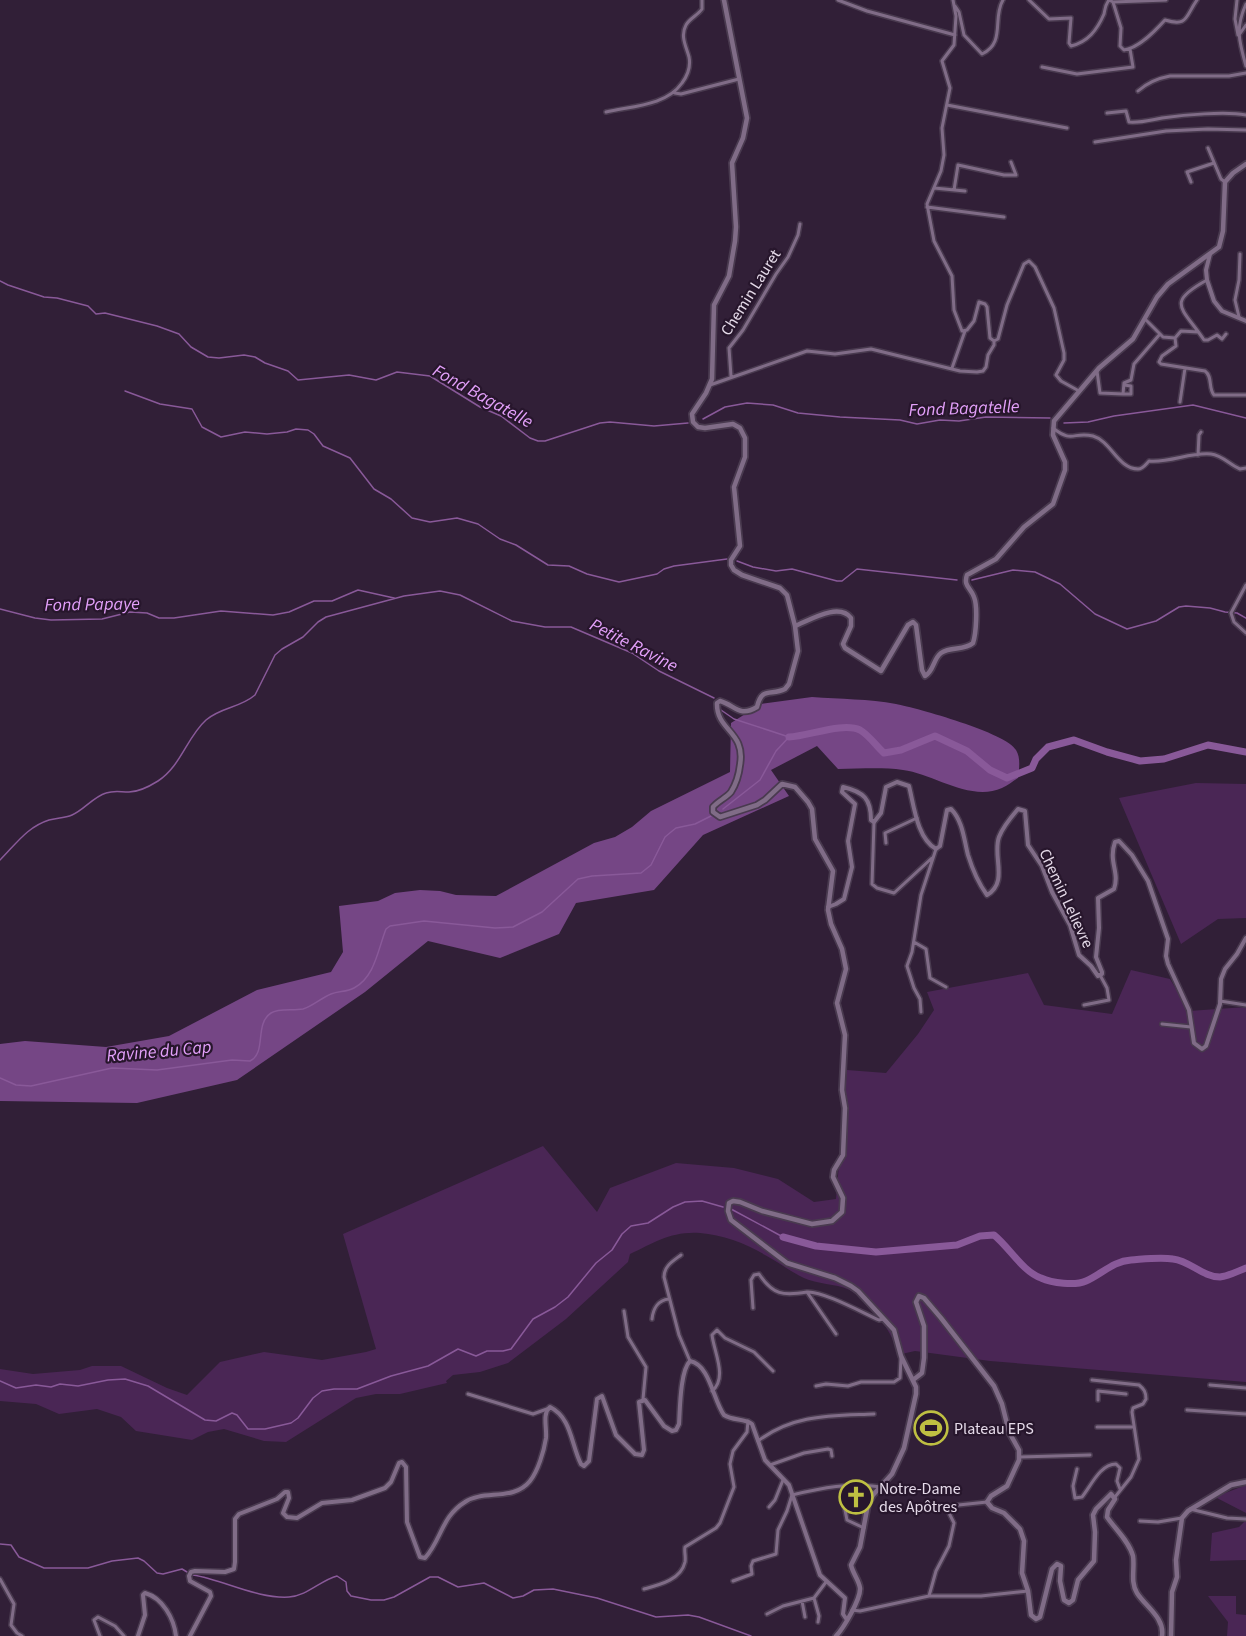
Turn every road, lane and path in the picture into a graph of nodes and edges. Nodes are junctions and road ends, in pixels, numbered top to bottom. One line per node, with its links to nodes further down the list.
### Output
1 (702, 0): 22 (street)
2 (724, 0): 20 (main road)
3 (838, 0): 14 (street)
4 (953, 0): 12 (street)
5 (1003, 0): 12 (street)
6 (1029, 0): 10 (street)
7 (1166, 0): 10 (street)
8 (1197, 0): 16 (street)
9 (1237, 0): 15 (street)
10 (1113, 2): 16 (street)
11 (1246, 4): 15 (street)
12 (954, 5): 14 (street)
13 (1246, 25): 15 (street)
14 (955, 35): 23 (street)
15 (1238, 37): 17 (street)
16 (1130, 49): 18 (street)
17 (1246, 66)
18 (1042, 68)
19 (1246, 73): 21 (street)
20 (740, 79): 22 (street); 60 (main road)
21 (1138, 91)
22 (673, 93): 24 (street)
23 (947, 105): 27 (street); 38 (street)
24 (606, 112)
25 (1107, 113): 26 (street)
26 (1246, 115)
27 (1062, 127): 28 (street); 30 (street)
28 (1067, 128)
29 (1246, 130): 31 (street)
30 (1062, 133)
31 (1095, 142)
32 (1208, 148): 34 (street)
33 (1011, 162): 39 (street)
34 (1214, 163): 36 (street); 37 (street)
35 (1246, 164): 37 (main road)
36 (1191, 182)
37 (1225, 182): 44 (main road)
38 (934, 188): 39 (street); 41 (street)
39 (954, 190): 40 (street)
40 (965, 191)
41 (927, 207): 42 (street); 50 (street)
42 (1004, 217)
43 (800, 224): 59 (street, Chemin Lauret)
44 (1210, 254): 46 (street); 48 (main road)
45 (1240, 254): 47 (street)
46 (1207, 279): 47 (street); 51 (street)
47 (1239, 317): 49 (street)
48 (1145, 319): 52 (street); 58 (main road)
49 (1246, 321)
50 (965, 331): 55 (street); 56 (street)
51 (1198, 332): 53 (street); 54 (street)
52 (1160, 334): 54 (street); 61 (street)
53 (1226, 334)
54 (1175, 338): 57 (street)
55 (994, 341): 56 (street); 62 (street)
56 (952, 368): 59 (street)
57 (1185, 368): 64 (street); 65 (street)
58 (1097, 371): 62 (main road); 63 (street)
59 (731, 376): 60 (street)
60 (710, 385): 71 (main road)
61 (1124, 385): 63 (street); 63 (street)
62 (1079, 391): 66 (main road)
63 (1123, 394)
64 (1246, 395)
65 (1180, 402)
66 (1052, 428): 68 (street); 71 (main road)
67 (1201, 432): 68 (street)
68 (1198, 455): 69 (street)
69 (1246, 468)
70 (1246, 585): 72 (street)
71 (795, 626): 78 (main road)
72 (1246, 633)
73 (917, 818): 74 (street); 75 (street); 76 (street)
74 (874, 822): 77 (street); 78 (street)
75 (886, 843)
76 (936, 849): 77 (street); 81 (street, Chemin Lelievre)
77 (933, 857): 80 (street)
78 (828, 907): 94 (main road)
79 (1246, 938): 83 (street, Chemin Lelievre)
80 (914, 941): 82 (street); 86 (street)
81 (1100, 975): 84 (street); 88 (street, Chemin Lelievre)
82 (946, 987)
83 (1220, 1001): 85 (street); 88 (street, Chemin Lelievre)
84 (1084, 1005)
85 (1246, 1005)
86 (921, 1012)
87 (1162, 1024): 88 (street)
88 (1191, 1027)
89 (681, 1255): 91 (street)
90 (807, 1292): 92 (street); 94 (street); 96 (street)
91 (669, 1299): 95 (street); 98 (street)
92 (753, 1308)
93 (624, 1311): 110 (street)
94 (885, 1318): 97 (main road)
95 (652, 1319)
96 (836, 1334)
97 (901, 1356): 100 (main road); 104 (street)
98 (690, 1361): 106 (street); 110 (street)
99 (773, 1371): 106 (street)
100 (913, 1380): 122 (main road); 127 (main road)
101 (1092, 1380): 102 (street)
102 (1119, 1383): 107 (street); 118 (street)
103 (1210, 1385): 105 (street)
104 (816, 1386)
105 (1246, 1388)
106 (712, 1391): 116 (street)
107 (1118, 1393): 109 (street); 111 (street)
108 (468, 1394): 112 (street)
109 (1126, 1394)
110 (643, 1400): 112 (street)
111 (1098, 1400)
112 (547, 1409): 157 (street)
113 (1187, 1410): 115 (street)
114 (874, 1414): 119 (street)
115 (1246, 1414)
116 (748, 1421): 119 (street); 142 (street)
117 (1097, 1427): 118 (street)
118 (1134, 1427): 128 (street)
119 (758, 1441): 123 (street)
120 (1090, 1455): 122 (street)
121 (832, 1456): 123 (street)
122 (1020, 1457): 131 (main road)
123 (770, 1465): 125 (street)
124 (1077, 1469): 128 (street)
125 (784, 1478): 129 (street); 133 (street)
126 (1246, 1482): 134 (main road)
127 (881, 1487): 129 (street); 138 (main road)
128 (1120, 1489): 130 (street)
129 (792, 1495): 140 (street); 141 (street)
130 (1115, 1497): 143 (main road); 159 (main road)
131 (987, 1502): 143 (main road); 144 (street)
132 (844, 1505): 138 (street)
133 (769, 1508)
134 (1190, 1509): 135 (main road); 136 (street)
135 (1182, 1518): 137 (street); 160 (main road)
136 (1246, 1519)
137 (1140, 1521)
138 (864, 1528): 147 (main road)
139 (0, 1579): 152 (street)
140 (733, 1581)
141 (826, 1582): 145 (street); 150 (street)
142 (644, 1589)
143 (1028, 1591): 144 (street)
144 (929, 1596): 147 (street)
145 (814, 1598): 146 (street); 151 (street)
146 (802, 1601): 148 (street); 149 (street)
147 (852, 1610): 150 (main road)
148 (767, 1614)
149 (805, 1617)
150 (847, 1620): 158 (main road)
151 (818, 1622)
152 (22, 1636)
153 (100, 1636): 154 (street)
154 (124, 1636)
155 (138, 1636): 156 (street)
156 (176, 1636)
157 (190, 1636)
158 (836, 1636)
159 (1162, 1636)
160 (1171, 1636)

